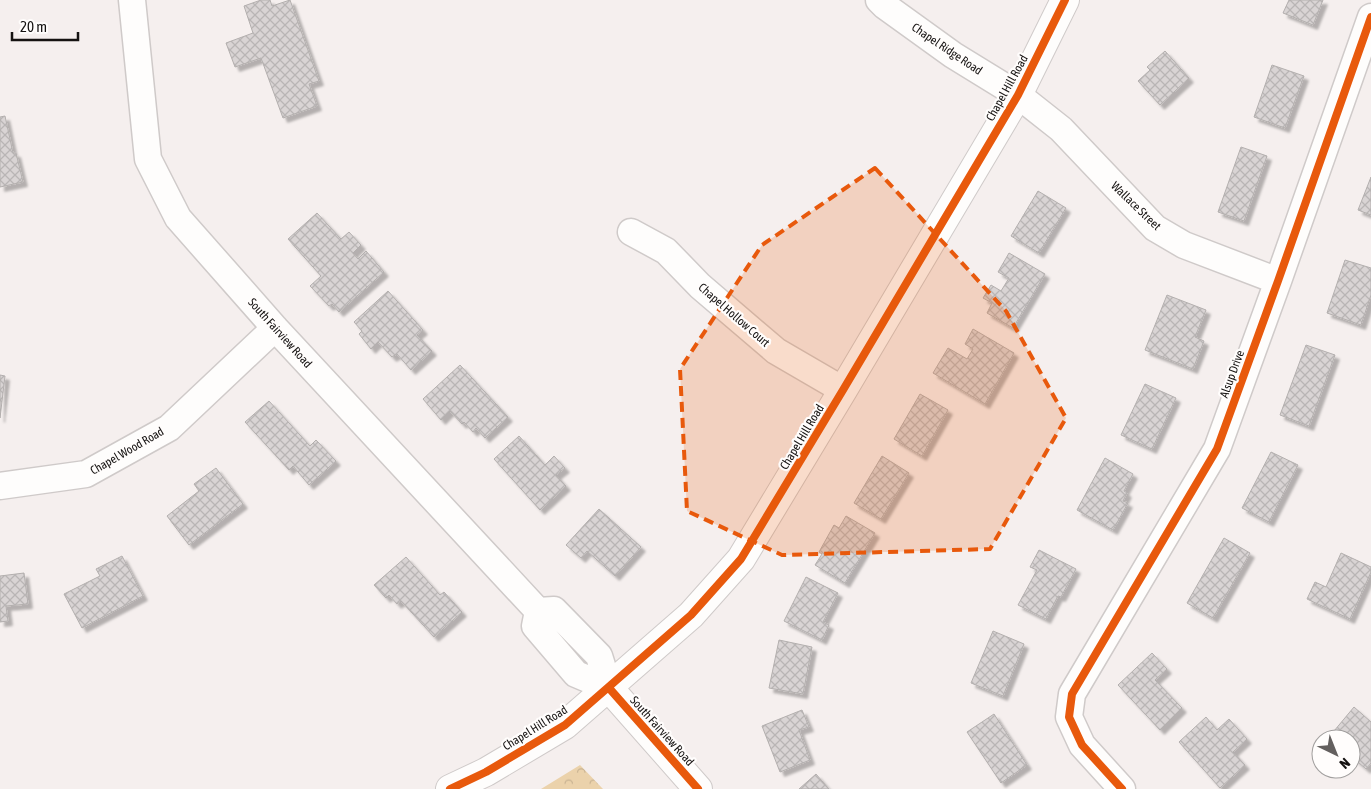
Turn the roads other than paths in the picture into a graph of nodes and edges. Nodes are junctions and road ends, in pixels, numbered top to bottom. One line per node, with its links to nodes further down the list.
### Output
1 (132, 0): 8 (street, South Fairview Road)
2 (880, 0): 5 (street, Chapel Ridge Road)
3 (1065, 0): 5 (street, Chapel Hill Road)
4 (1371, 17): 7 (street, Alsup Drive)
5 (1018, 95): 7 (street, Wallace Street); 9 (street, Chapel Hill Road)
6 (631, 232): 9 (street, Chapel Hollow Court)
7 (1278, 281): 14 (street, Alsup Drive)
8 (275, 328): 10 (street, Chapel Wood Road); 11 (street, South Fairview Road)
9 (843, 390): 11 (street, Chapel Hill Road)
10 (0, 486)
11 (609, 688): 12 (street, Chapel Hill Road); 13 (street, South Fairview Road)
12 (450, 789)
13 (698, 789)
14 (1122, 789)

